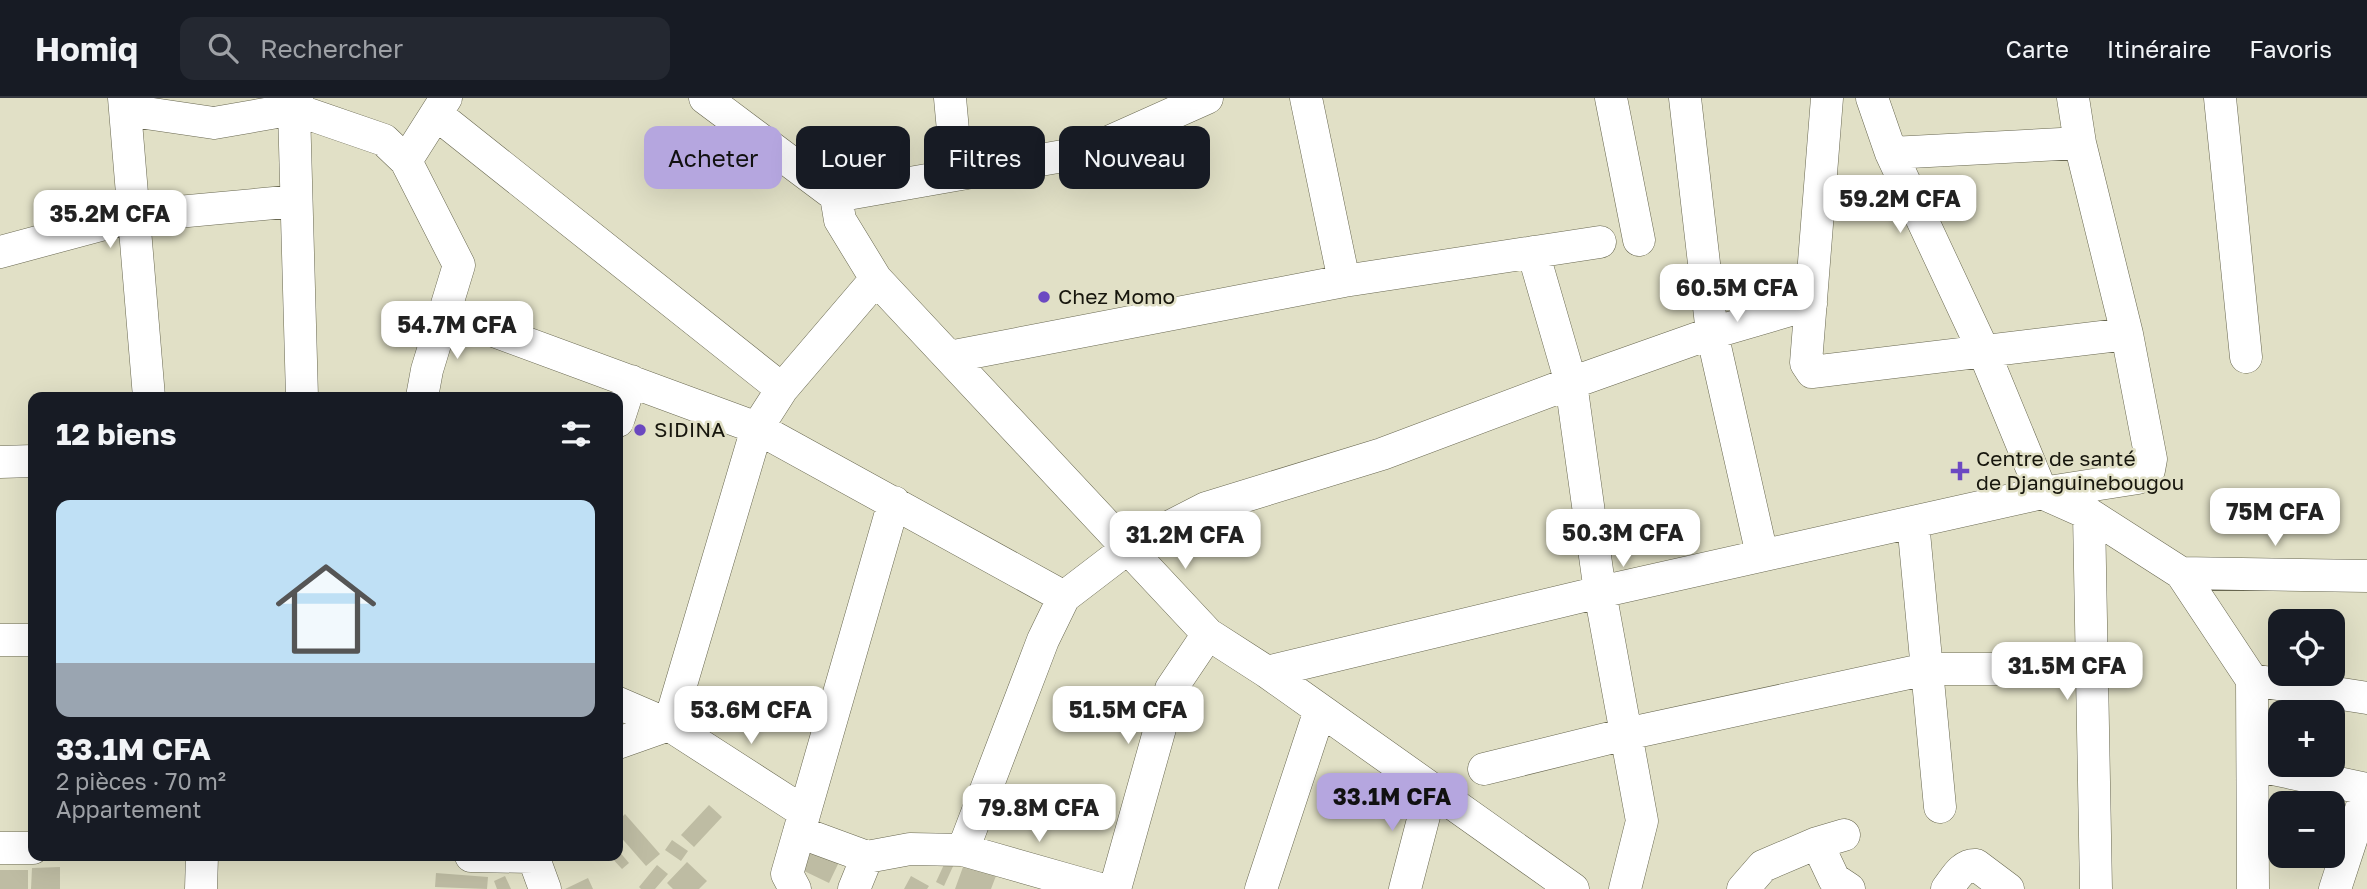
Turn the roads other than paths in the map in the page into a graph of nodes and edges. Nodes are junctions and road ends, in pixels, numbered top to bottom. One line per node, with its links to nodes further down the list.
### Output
1 (706, 98): 21 (street)
2 (950, 98): 15 (street)
3 (1205, 98): 18 (street)
4 (1306, 98): 29 (street)
5 (1611, 98): 24 (street)
6 (1685, 98): 32 (street)
7 (1828, 98): 14 (street); 30 (street)
8 (2073, 98): 16 (street)
9 (2220, 98): 36 (street)
10 (124, 104): 13 (street); 23 (street)
11 (295, 104): 13 (street); 19 (street); 22 (street)
12 (441, 106): 19 (street); 39 (street)
13 (170, 107)
14 (1875, 110): 17 (street)
15 (953, 126)
16 (2080, 143): 17 (street); 33 (street)
17 (1891, 153): 34 (street)
18 (1045, 159)
19 (406, 161): 31 (street)
20 (924, 180): 21 (street)
21 (835, 196): 28 (street)
22 (296, 201): 23 (street); 41 (street)
23 (134, 216): 26 (street); 40 (street)
24 (1639, 240)
25 (1600, 242): 27 (street)
26 (0, 252)
27 (1533, 252): 29 (street); 38 (street)
28 (876, 279): 35 (street); 39 (street)
29 (1345, 281): 35 (street)
30 (1811, 304): 32 (street); 34 (street)
31 (444, 313): 37 (street); 42 (street)
32 (1712, 333): 38 (street); 52 (street)
33 (2127, 334): 34 (street); 47 (street)
34 (1984, 352): 47 (street)
35 (949, 357): 51 (street)
36 (2246, 357)
37 (631, 382): 43 (street); 44 (street)
38 (1571, 383): 51 (street); 55 (street)
39 (782, 389): 44 (street)
40 (149, 392)
41 (302, 392)
42 (423, 392)
43 (623, 406)
44 (757, 428): 48 (street); 67 (street)
45 (28, 461): 46 (street)
46 (0, 462)
47 (2042, 493): 49 (street); 50 (street)
48 (894, 502): 56 (street); 75 (street)
49 (2089, 514): 53 (street); 61 (street)
50 (1913, 522): 52 (street); 60 (street)
51 (1128, 548): 56 (street); 57 (street)
52 (1762, 555): 55 (street)
53 (2181, 573): 54 (street); 63 (street)
54 (2367, 576)
55 (1600, 592): 62 (street); 68 (street)
56 (1064, 597): 78 (street)
57 (1208, 634): 62 (street); 88 (street)
58 (0, 640): 59 (street)
59 (28, 640)
60 (1927, 669): 61 (street); 68 (street); 74 (street)
61 (2093, 669): 96 (street)
62 (1267, 672): 66 (street)
63 (2252, 680): 64 (street); 70 (street)
64 (2367, 698)
65 (623, 706): 67 (street)
66 (1320, 710): 72 (street); 89 (street)
67 (669, 724): 69 (street); 75 (street)
68 (1626, 734): 71 (street); 91 (street)
69 (623, 741)
70 (2254, 765): 73 (street); 97 (street)
71 (1484, 769)
72 (1431, 789): 82 (street); 90 (street)
73 (2367, 790): 98 (street)
74 (1940, 807)
75 (801, 822): 79 (street); 85 (street)
76 (0, 848): 77 (street)
77 (28, 848)
78 (964, 850): 79 (street); 87 (street)
79 (867, 857): 86 (street)
80 (202, 861): 83 (street)
81 (535, 861): 84 (street)
82 (1564, 886)
83 (201, 889)
84 (545, 889)
85 (795, 889)
86 (854, 889)
87 (1100, 889)
88 (1115, 889)
89 (1261, 889)
90 (1405, 889)
91 (1625, 889)
92 (1743, 889): 93 (street)
93 (1850, 889)
94 (1947, 889): 95 (street)
95 (2008, 889)
96 (2096, 889)
97 (2253, 889)
98 (2335, 889)

